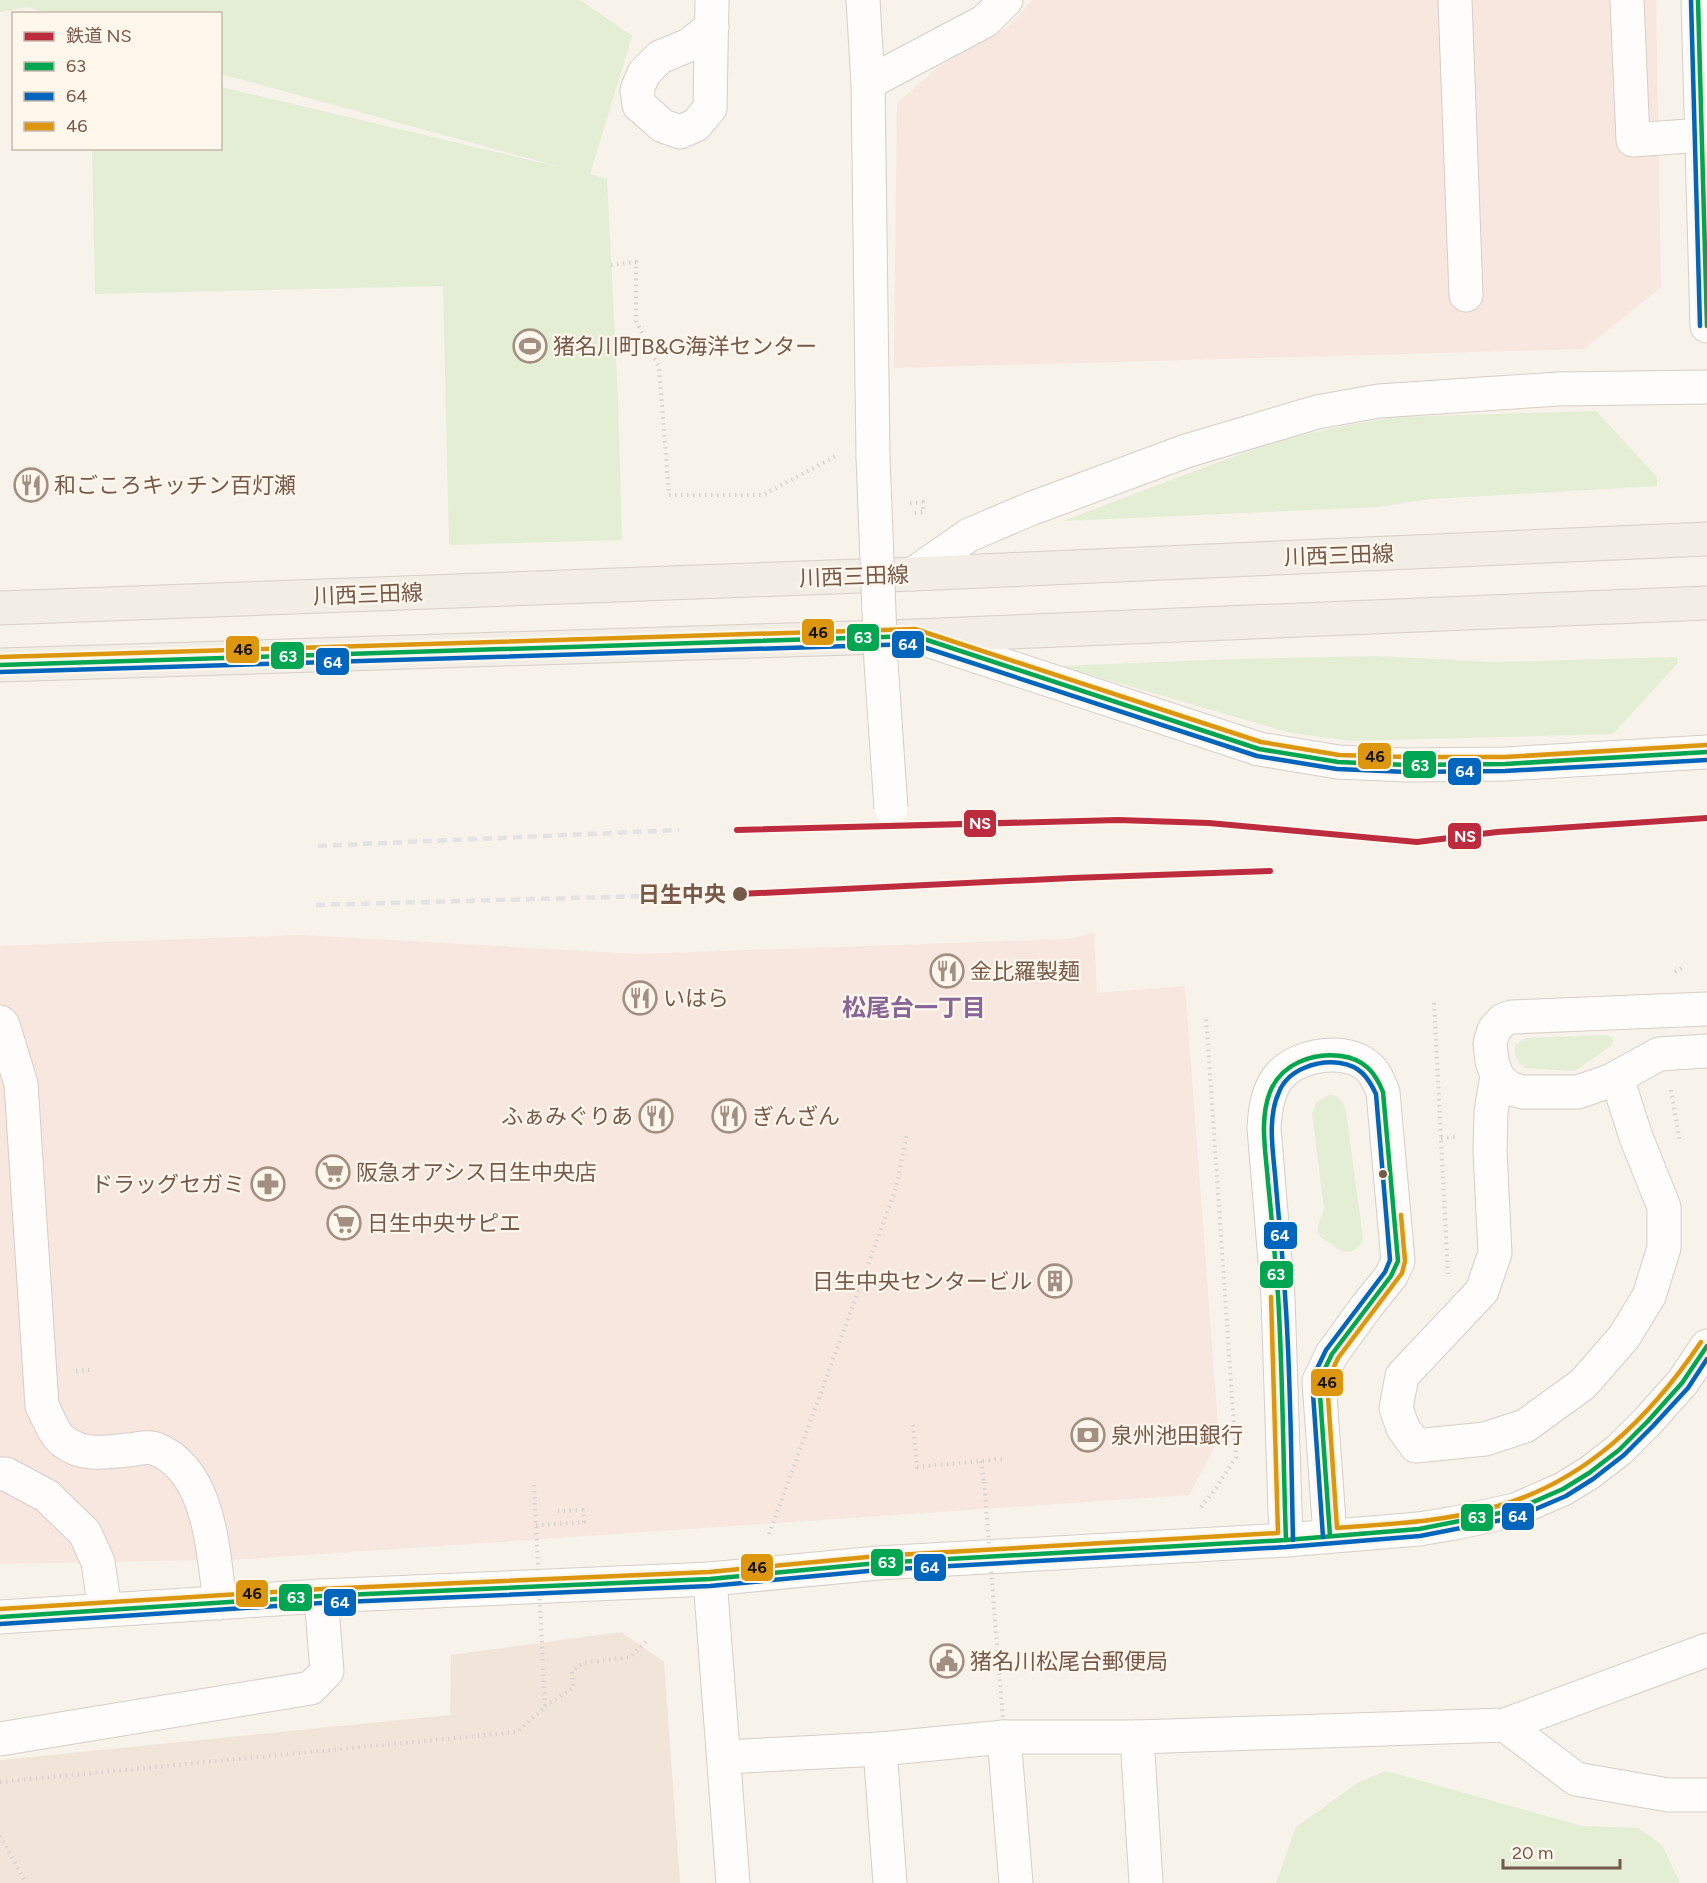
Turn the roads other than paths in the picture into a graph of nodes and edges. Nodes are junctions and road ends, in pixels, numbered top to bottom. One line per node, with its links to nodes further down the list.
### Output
1 (863, 0): 6 (street)
2 (1006, 0): 6 (street)
3 (1455, 0): 8 (street)
4 (1627, 0): 7 (street)
5 (1698, 0): 7 (street)
6 (868, 83): 18 (street, bridge)
7 (1702, 135): 9 (street)
8 (1466, 295)
9 (1707, 326)
10 (1707, 387): 12 (street)
11 (1707, 539): 12 (main road, 川西三田線)
12 (913, 574): 14 (main road, 川西三田線)
13 (1707, 603): 15 (main road)
14 (0, 608)
15 (915, 636): 16 (main road); 17 (street)
16 (0, 665)
17 (1707, 752)
18 (891, 808)
19 (1707, 1009): 23 (street)
20 (0, 1022): 25 (street)
21 (1707, 1051): 24 (street)
22 (0, 1061): 25 (street)
23 (1497, 1076): 24 (street); 24 (street)
24 (1617, 1078)
25 (22, 1103): 32 (street)
26 (1707, 1346): 28 (street)
27 (0, 1474): 33 (street)
28 (1330, 1536): 29 (street); 29 (street)
29 (1286, 1540): 30 (street)
30 (710, 1579): 31 (street); 41 (street)
31 (321, 1596): 32 (street); 39 (street)
32 (220, 1603): 33 (street)
33 (105, 1610): 34 (street)
34 (0, 1617)
35 (1707, 1650): 36 (street)
36 (1505, 1725): 38 (street); 42 (street)
37 (1004, 1729): 38 (street); 40 (street); 45 (street)
38 (1137, 1737): 46 (street)
39 (0, 1739)
40 (880, 1749): 41 (street); 44 (street)
41 (724, 1757): 43 (street)
42 (1707, 1795)
43 (733, 1883)
44 (890, 1883)
45 (1016, 1883)
46 (1146, 1883)

